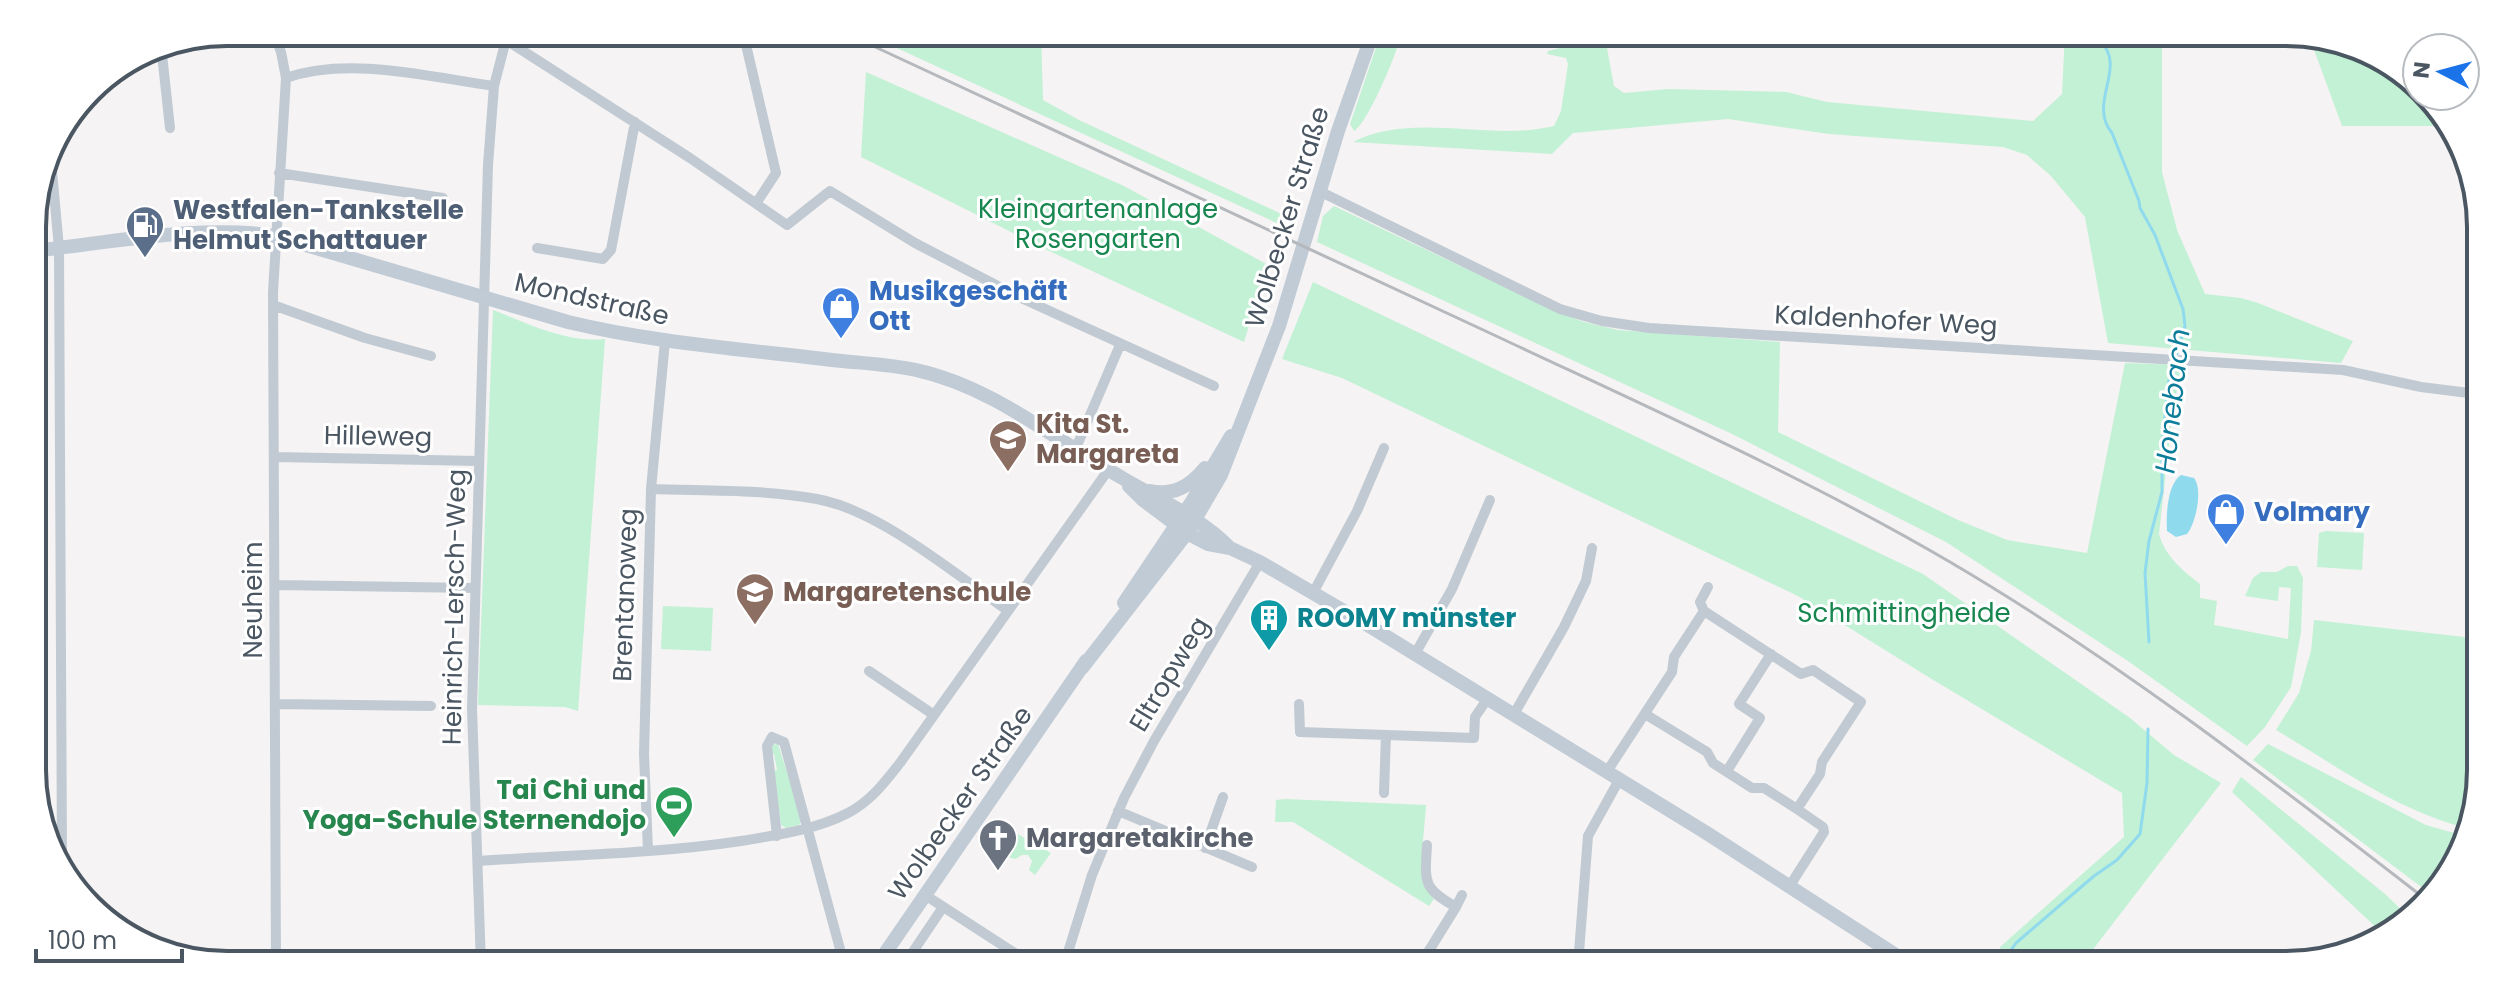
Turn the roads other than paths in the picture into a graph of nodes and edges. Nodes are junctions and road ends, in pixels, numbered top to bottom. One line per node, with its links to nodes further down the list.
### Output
1 (279, 46): 7 (street, Neuheim)
2 (504, 46): 8 (street, Heinrich-Lersch-Weg)
3 (522, 46): 9 (street)
4 (746, 46): 15 (street)
5 (1368, 46): 13 (street, Wolbecker Straße)
6 (162, 58): 10 (street)
7 (286, 78): 8 (street); 11 (street, Neuheim)
8 (494, 86): 20 (street, Heinrich-Lersch-Weg)
9 (635, 122): 15 (street); 18 (street)
10 (170, 128)
11 (279, 173): 14 (street); 16 (street, Neuheim)
12 (51, 183): 17 (street)
13 (1319, 191): 26 (street, Kaldenhofer Weg); 27 (street, Wolbecker Straße)
14 (443, 198)
15 (757, 202): 23 (street)
16 (275, 236): 17 (street, Mondstraße); 20 (street, Mondstraße); 21 (street, Neuheim)
17 (59, 248): 19 (street, Mondstraße); 66 (street)
18 (537, 248)
19 (46, 250)
20 (484, 298): 22 (street, Mondstraße); 32 (street, Heinrich-Lersch-Weg)
21 (273, 305): 24 (street); 31 (street, Neuheim)
22 (665, 341): 28 (street, Mondstraße); 35 (street, Brentanoweg)
23 (1120, 345): 25 (street); 28 (street)
24 (431, 356)
25 (1214, 386)
26 (2467, 393)
27 (1245, 416): 30 (street, Wolbecker Straße); 38 (street, Wolbecker Straße)
28 (1076, 448): 33 (street, Mondstraße)
29 (1384, 448): 44 (street)
30 (1221, 450): 36 (street); 38 (street, Wolbecker Straße)
31 (275, 457): 32 (street, Hilleweg); 41 (street, Neuheim)
32 (479, 461): 43 (street, Heinrich-Lersch-Weg)
33 (1109, 469): 34 (street, Mondstraße); 45 (street)
34 (1122, 479): 36 (street, Mondstraße); 38 (street, Mondstraße)
35 (651, 489): 45 (street); 69 (street, Brentanoweg)
36 (1147, 491): 38 (street, Mondstraße)
37 (1490, 500): 47 (street)
38 (1186, 523): 40 (street); 73 (street, Wolbecker Straße)
39 (1592, 548): 54 (street)
40 (1260, 562): 44 (street); 63 (street, Eltropweg)
41 (275, 585): 43 (street); 51 (street, Neuheim)
42 (1708, 587): 46 (street)
43 (475, 588): 70 (street, Heinrich-Lersch-Weg)
44 (1313, 593): 47 (street)
45 (1007, 610): 56 (street)
46 (1704, 611): 48 (street); 55 (street)
47 (1415, 654): 50 (street)
48 (1771, 654): 58 (street); 62 (street)
49 (869, 671): 56 (street)
50 (1488, 698): 54 (street); 57 (street)
51 (275, 704): 53 (street); 77 (street, Neuheim)
52 (1299, 704): 57 (street)
53 (431, 706)
54 (1514, 714): 59 (street)
55 (1645, 714): 58 (street); 59 (street)
56 (934, 715): 64 (street)
57 (1386, 735): 60 (street)
58 (1727, 771): 62 (street)
59 (1613, 777): 72 (street); 85 (street)
60 (1384, 793)
61 (1223, 797): 68 (street)
62 (1797, 809): 72 (street)
63 (1118, 811): 68 (street); 83 (street, Eltropweg)
64 (806, 829): 65 (street); 65 (street); 79 (street)
65 (777, 836): 69 (street)
66 (62, 842)
67 (1427, 845): 76 (street)
68 (1205, 848): 71 (street)
69 (648, 851): 70 (street)
70 (478, 861): 78 (street, Heinrich-Lersch-Weg)
71 (1252, 867)
72 (1789, 887): 86 (street)
73 (925, 895): 75 (street); 80 (street, Wolbecker Straße)
74 (1462, 895): 76 (street)
75 (943, 907): 81 (street, Wolbecker Straße); 82 (street)
76 (1456, 907): 84 (street)
77 (276, 951)
78 (481, 951)
79 (839, 951)
80 (887, 951)
81 (913, 951)
82 (1010, 951)
83 (1068, 951)
84 (1429, 951)
85 (1579, 951)
86 (1889, 951)

